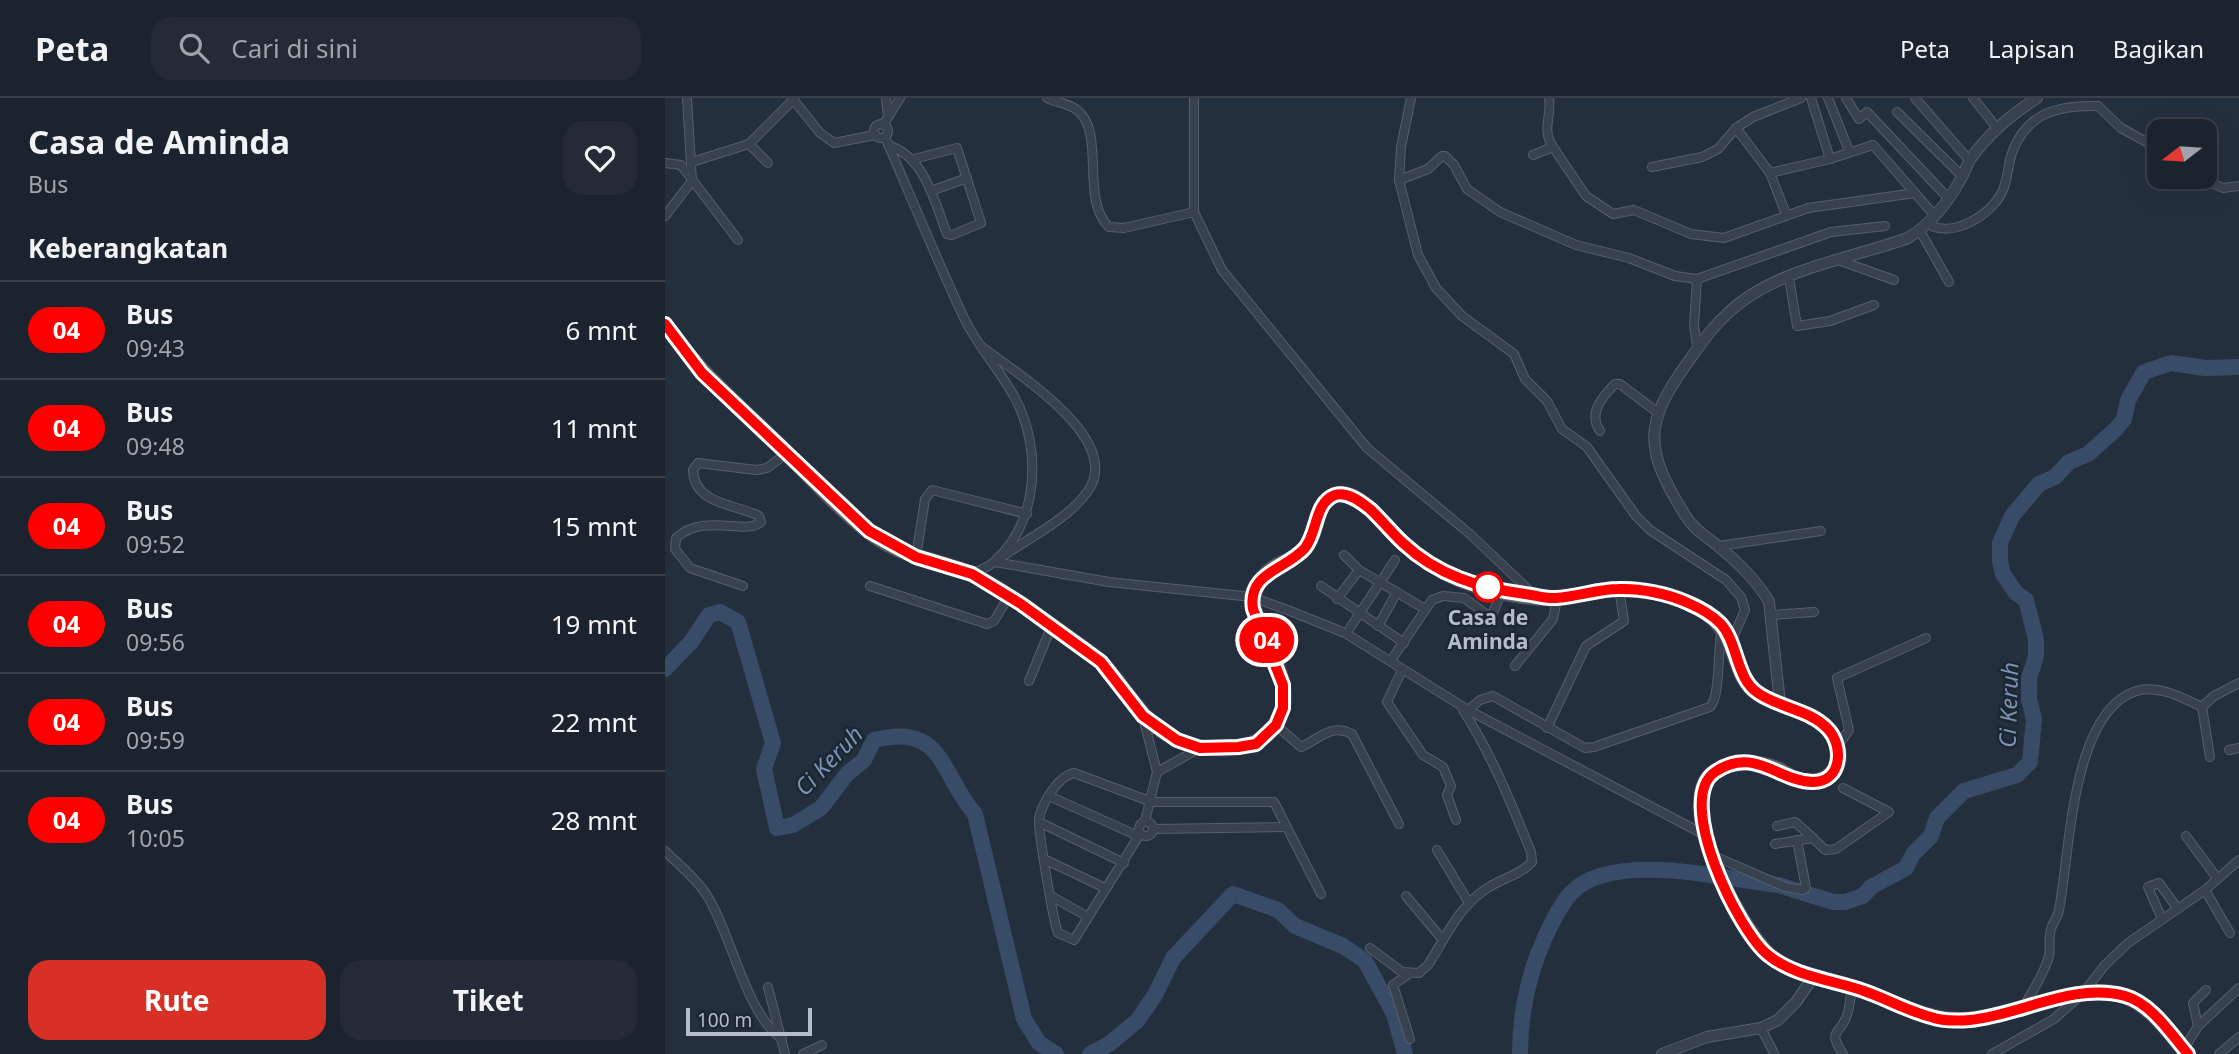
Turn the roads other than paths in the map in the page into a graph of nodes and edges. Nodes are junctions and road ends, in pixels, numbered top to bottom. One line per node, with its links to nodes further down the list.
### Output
1 (687, 98): 29 (street)
2 (886, 98): 17 (street)
3 (900, 98): 17 (street)
4 (1047, 98): 43 (street)
5 (1194, 98): 43 (street)
6 (1411, 98): 36 (street)
7 (1549, 98): 23 (street)
8 (1801, 98): 18 (street)
9 (1811, 98): 27 (street)
10 (1828, 98): 24 (street)
11 (1846, 98): 42 (street)
12 (1915, 98): 28 (street)
13 (1973, 98): 19 (street)
14 (2037, 98): 19 (street)
15 (792, 99): 20 (street); 22 (street)
16 (1897, 112): 34 (street)
17 (886, 121): 20 (street)
18 (1736, 128): 32 (street); 33 (street)
19 (1997, 128): 28 (street)
20 (883, 139): 26 (street); 56 (street)
21 (2147, 142): 46 (street)
22 (749, 144): 29 (street); 31 (street)
23 (1553, 147): 25 (street); 44 (street)
24 (1849, 151): 27 (street); 41 (street)
25 (1534, 155)
26 (915, 159): 35 (street); 40 (street)
27 (1830, 159): 33 (street)
28 (1969, 160): 34 (street)
29 (691, 162): 37 (street)
30 (665, 163): 37 (street)
31 (768, 163)
32 (1653, 166)
33 (1770, 173): 44 (street)
34 (1962, 176): 42 (street)
35 (967, 178): 40 (street); 40 (street)
36 (1399, 180): 51 (street); 91 (street)
37 (692, 181): 45 (street); 48 (street)
38 (2217, 185): 39 (street)
39 (2239, 186)
40 (930, 191)
41 (1915, 193): 44 (street); 46 (street)
42 (1948, 198): 46 (street)
43 (1194, 212): 79 (street)
44 (1786, 214)
45 (665, 216)
46 (1928, 224): 49 (street); 53 (street)
47 (1885, 226): 51 (street)
48 (738, 240)
49 (1838, 260): 50 (street); 52 (street)
50 (1789, 278): 54 (street); 57 (street)
51 (1696, 279): 57 (street)
52 (1894, 280)
53 (1949, 282)
54 (1874, 305)
55 (665, 324): 60 (highway)
56 (976, 343): 61 (street); 67 (street)
57 (1697, 345): 58 (street)
58 (1657, 412): 59 (street); 63 (street)
59 (1600, 432)
60 (787, 453): 65 (highway); 71 (street)
61 (1027, 514): 65 (street); 67 (street)
62 (1821, 531): 63 (street)
63 (1719, 546): 85 (street)
64 (1344, 555): 68 (street)
65 (916, 557): 69 (highway)
66 (1395, 560): 70 (street)
67 (995, 562): 69 (street); 78 (street)
68 (1359, 570): 70 (street); 81 (street)
69 (972, 574): 77 (highway)
70 (1379, 582): 76 (street); 84 (street)
71 (743, 586)
72 (870, 586): 77 (street)
73 (1321, 586): 81 (street)
74 (1619, 589): 80 (highway); 87 (highway); 103 (street)
75 (1502, 591): 78 (highway); 79 (highway); 82 (street)
76 (1397, 592): 82 (street); 88 (street)
77 (1009, 596): 86 (highway)
78 (1252, 597): 95 (street); 102 (highway)
79 (1537, 598): 80 (highway)
80 (1557, 598): 94 (street)
81 (1337, 599): 84 (street)
82 (1425, 609): 92 (street)
83 (1814, 612): 85 (street)
84 (1359, 614): 88 (street); 89 (street)
85 (1772, 615): 98 (street)
86 (1052, 625): 96 (street); 101 (highway)
87 (1723, 625): 91 (highway); 103 (street)
88 (1378, 626): 92 (street)
89 (1350, 628)
90 (1926, 638): 104 (street)
91 (1731, 642): 98 (highway)
92 (1404, 643): 93 (street)
93 (1394, 656)
94 (1515, 666)
95 (1402, 670): 99 (street); 113 (street)
96 (1029, 681)
97 (2239, 682): 100 (street)
98 (1780, 703): 104 (highway)
99 (1464, 707): 103 (street); 122 (street); 138 (street)
100 (2202, 707): 108 (street); 152 (street)
101 (1143, 716): 105 (highway); 109 (street)
102 (1276, 725): 105 (highway); 116 (street)
103 (1546, 728)
104 (1838, 746): 122 (highway)
105 (1200, 748): 109 (street)
106 (2239, 748): 107 (street)
107 (2229, 750)
108 (2210, 757)
109 (1157, 772): 112 (street)
110 (1843, 788): 123 (street)
111 (1049, 796): 112 (street); 115 (street); 120 (street)
112 (1152, 802): 114 (street); 118 (street)
113 (1456, 820)
114 (1145, 821): 119 (street); 120 (street)
115 (1039, 822): 129 (street); 131 (street)
116 (1399, 824)
117 (1777, 826): 123 (street)
118 (1285, 827): 119 (street); 135 (street)
119 (1153, 829): 120 (street)
120 (1139, 835): 131 (street)
121 (2186, 836): 132 (street)
122 (1708, 837): 128 (highway)
123 (1813, 838): 124 (street)
124 (1797, 840): 125 (street); 128 (street)
125 (1775, 844)
126 (665, 850): 156 (street)
127 (1437, 850): 138 (street)
128 (1714, 858): 146 (highway)
129 (1046, 860): 133 (street); 137 (street)
130 (2239, 860): 132 (street)
131 (1124, 863): 133 (street)
132 (2217, 878): 134 (street)
133 (1105, 888): 140 (street)
134 (2205, 890): 139 (street); 142 (street)
135 (1321, 894)
136 (1406, 895): 143 (street)
137 (1051, 896): 140 (street); 140 (street)
138 (1469, 903): 143 (street)
139 (2178, 909): 141 (street); 141 (street)
140 (1088, 917)
141 (2162, 919): 151 (street)
142 (2230, 933)
143 (1443, 940): 145 (street)
144 (1370, 948): 145 (street)
145 (1410, 973): 157 (street)
146 (1814, 976): 148 (highway); 154 (street)
147 (768, 987): 156 (street)
148 (1853, 987): 152 (highway); 164 (street)
149 (2239, 988): 153 (street)
150 (2206, 990): 153 (street)
151 (2083, 993): 152 (highway); 159 (highway); 165 (street)
152 (2021, 1011)
153 (2198, 1026): 159 (street)
154 (1761, 1028): 162 (street); 163 (street)
155 (2239, 1037): 166 (street)
156 (782, 1039): 160 (street)
157 (1410, 1039)
158 (822, 1045): 161 (street)
159 (2186, 1051)
160 (785, 1054)
161 (803, 1054)
162 (1662, 1054)
163 (1774, 1054)
164 (1843, 1054)
165 (1991, 1054)
166 (2219, 1054)

